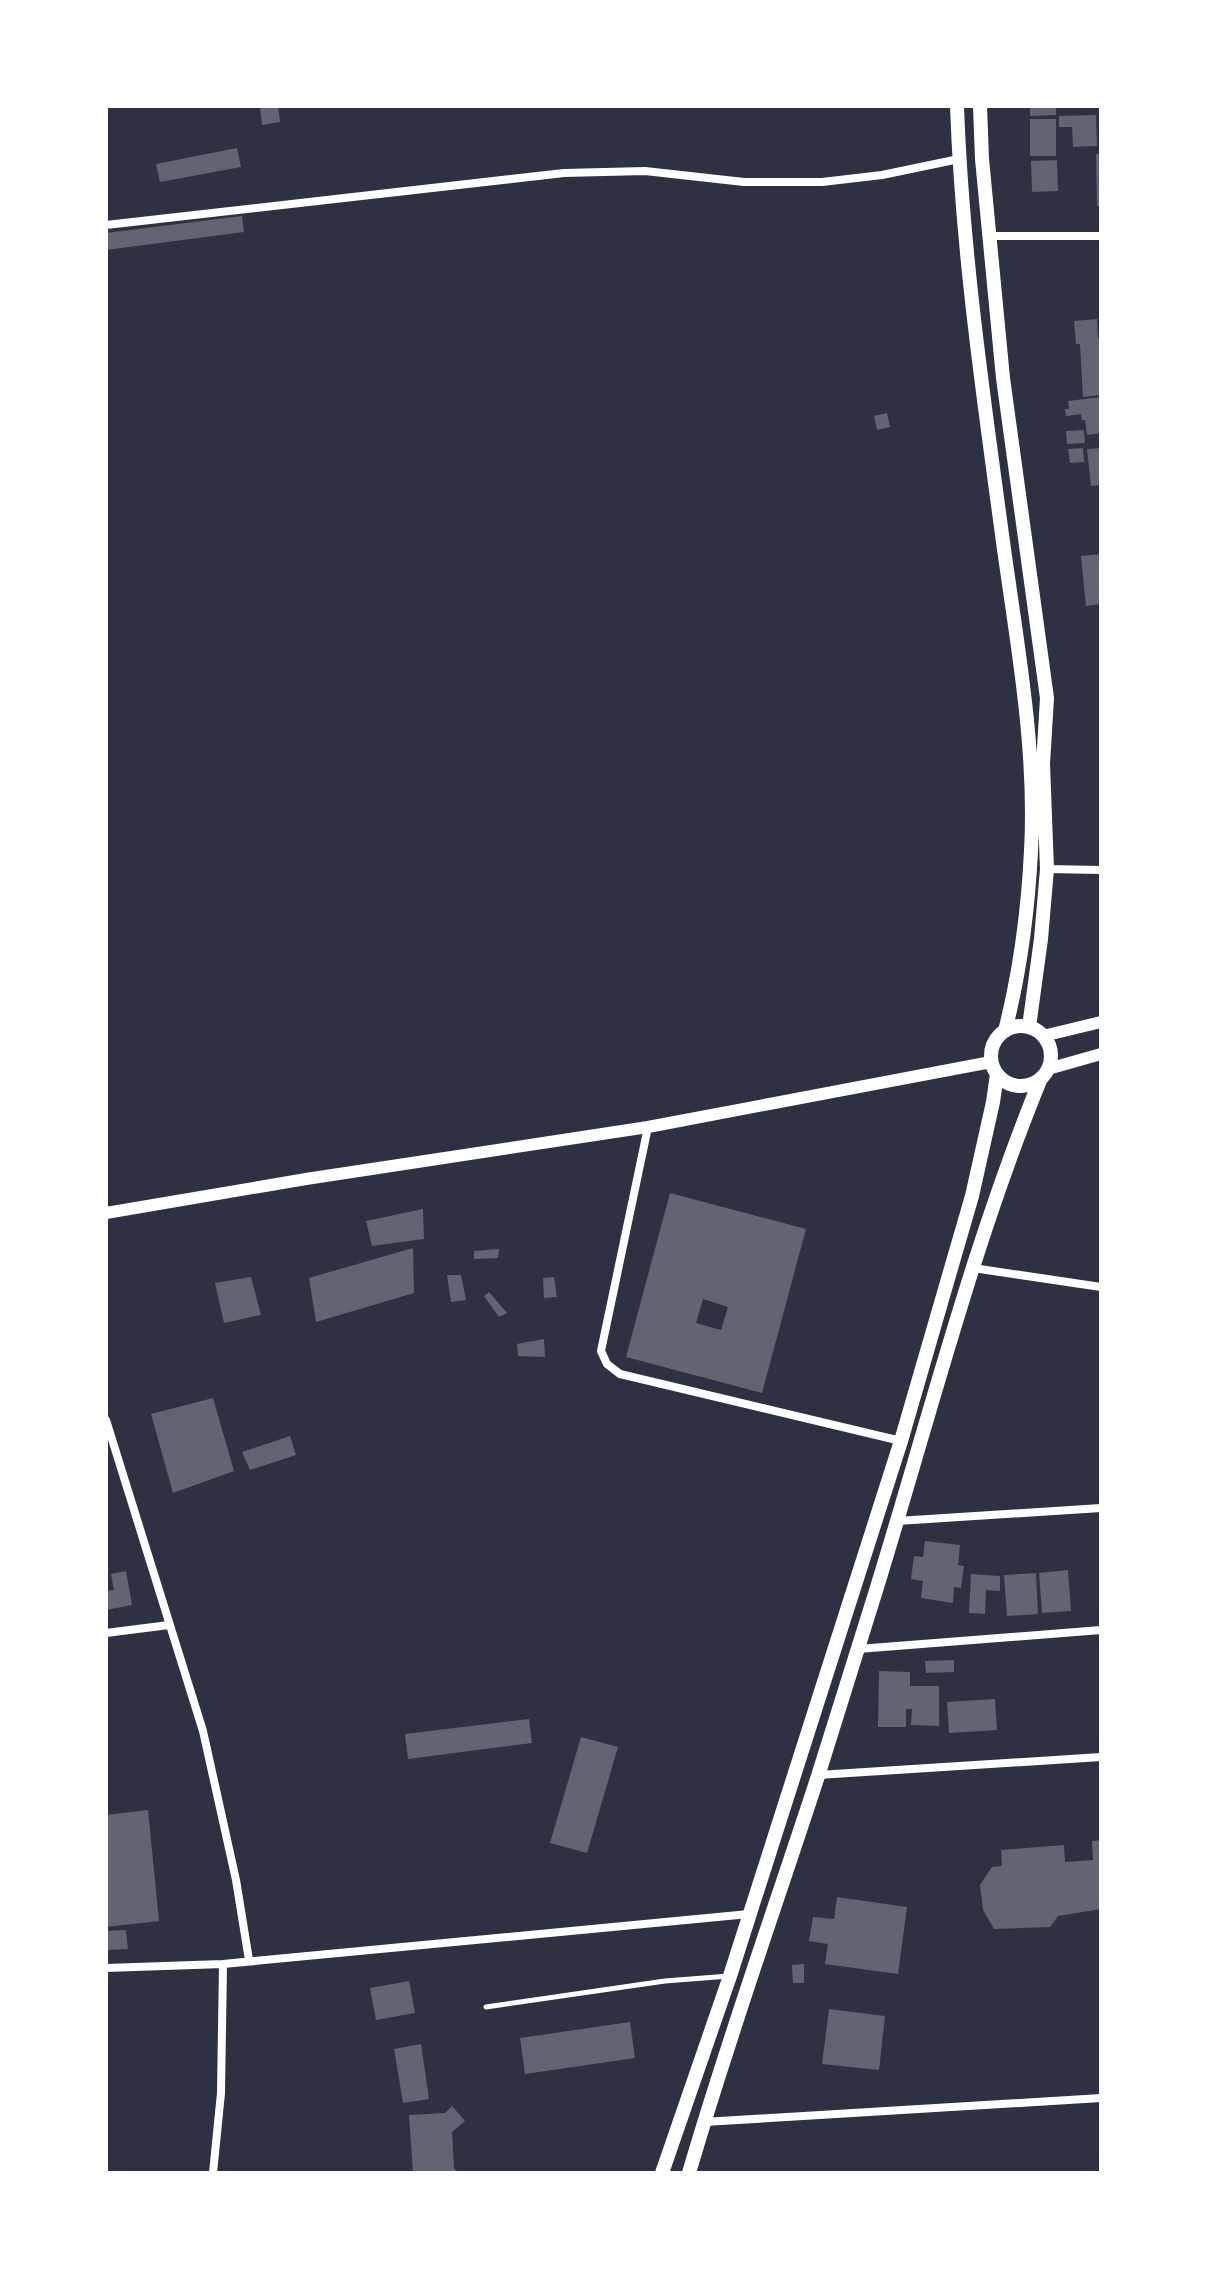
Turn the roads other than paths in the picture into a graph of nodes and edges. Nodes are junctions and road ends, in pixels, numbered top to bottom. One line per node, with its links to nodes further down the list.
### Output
1 (957, 106): 3 (main road)
2 (980, 106): 5 (main road)
3 (959, 159): 4 (street); 11 (main road)
4 (106, 225)
5 (989, 236): 6 (street); 7 (main road)
6 (1101, 236)
7 (1047, 869): 8 (street); 10 (main road)
8 (1101, 870)
9 (1101, 1022): 12 (street)
10 (1029, 1027): 11 (main road); 12 (main road)
11 (1005, 1031): 14 (main road)
12 (1043, 1036): 15 (main road)
13 (1101, 1054): 15 (street)
14 (994, 1068): 15 (main road); 16 (street); 21 (main road)
15 (1045, 1073): 18 (main road)
16 (648, 1127): 17 (street); 21 (street)
17 (106, 1213)
18 (973, 1268): 19 (street); 23 (main road)
19 (1101, 1287)
20 (106, 1420): 24 (street)
21 (901, 1441): 30 (main road)
22 (1101, 1508): 23 (street)
23 (897, 1521): 27 (main road)
24 (169, 1625): 26 (street); 31 (street)
25 (1101, 1630): 27 (street)
26 (106, 1633)
27 (858, 1649): 29 (main road)
28 (1101, 1757): 29 (street)
29 (818, 1775): 37 (main road)
30 (749, 1914): 31 (street); 34 (main road)
31 (249, 1960): 32 (street)
32 (223, 1964): 33 (street); 38 (street)
33 (106, 1968)
34 (730, 1976): 35 (lane); 39 (main road)
35 (486, 2007)
36 (1101, 2098): 37 (street)
37 (704, 2122): 40 (main road)
38 (213, 2173)
39 (662, 2173)
40 (689, 2173)

